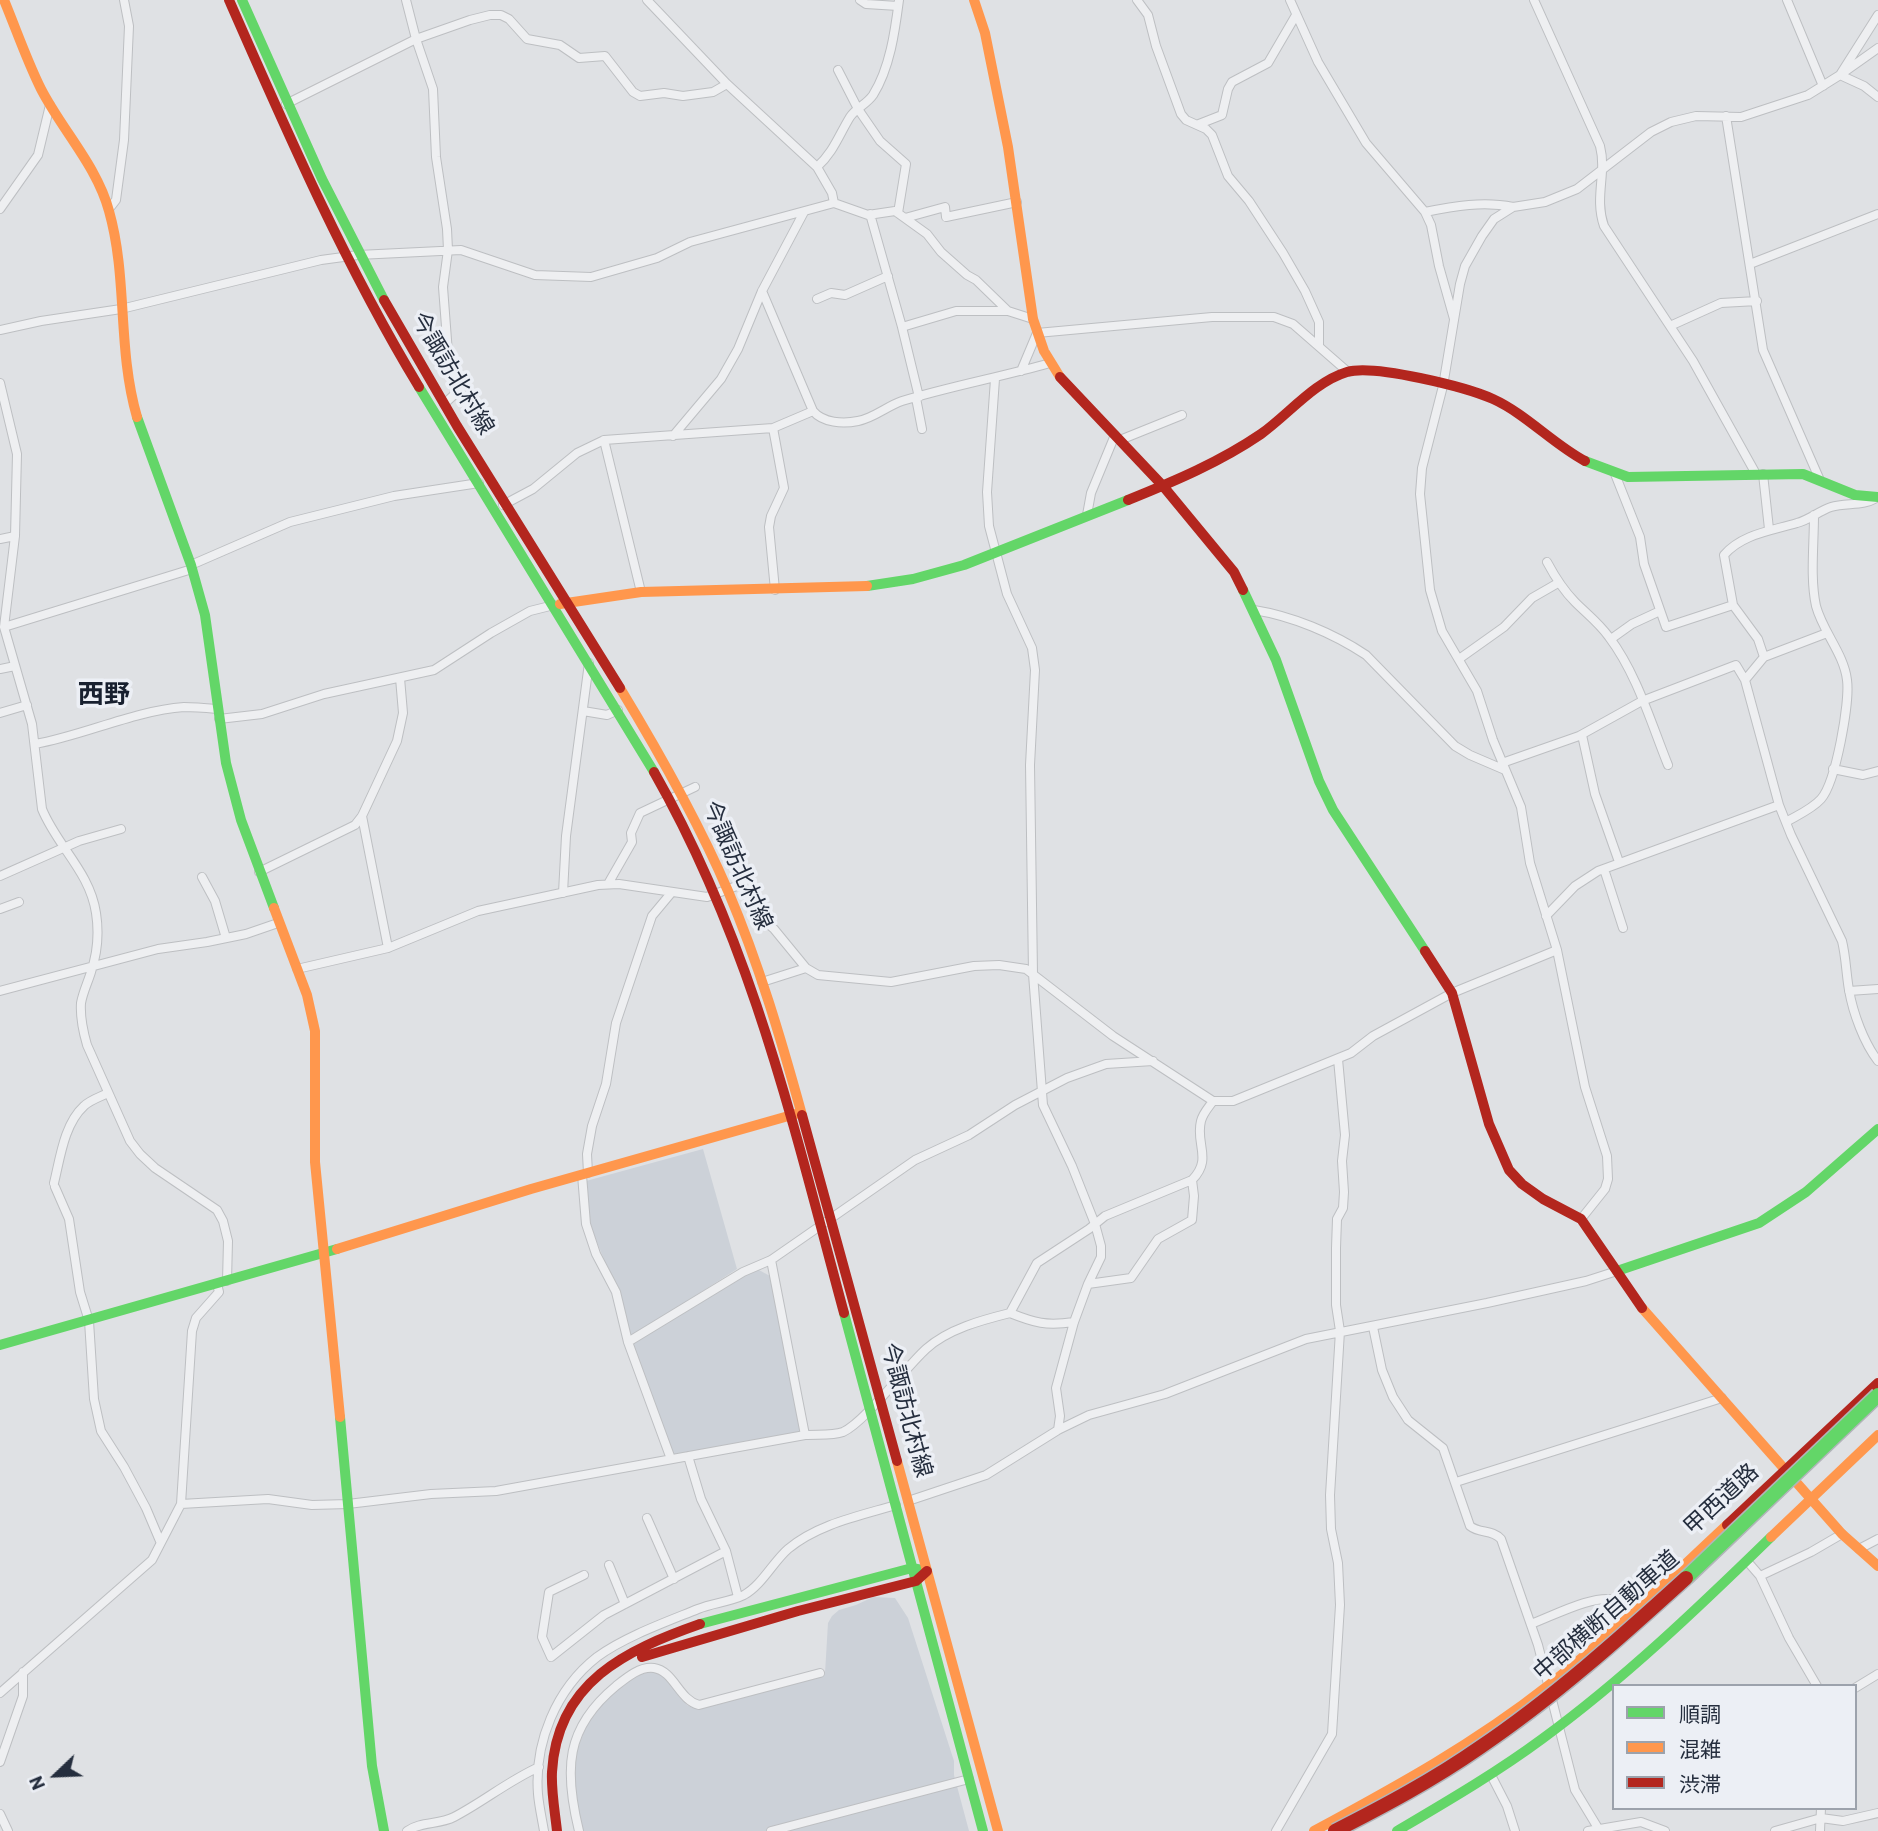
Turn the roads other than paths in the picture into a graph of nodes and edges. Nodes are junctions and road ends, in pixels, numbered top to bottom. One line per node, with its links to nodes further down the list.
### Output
1 (4, 0): 24 (main road)
2 (124, 0): 34 (street)
3 (229, 0): 41 (main road, 今諏訪北村線)
4 (242, 0): 23 (main road, 今諏訪北村線)
5 (406, 0): 16 (street)
6 (647, 0): 20 (street)
7 (860, 0): 13 (street)
8 (975, 0): 30 (main road)
9 (1137, 0): 27 (street)
10 (1290, 0): 14 (street)
11 (1534, 0): 29 (street)
12 (1787, 0): 21 (street)
13 (898, 3): 25 (street)
14 (1296, 15): 27 (street); 36 (street)
15 (1878, 15): 19 (street)
16 (416, 39): 20 (street); 23 (street); 40 (street)
17 (1878, 48): 19 (street)
18 (838, 69): 25 (street)
19 (1840, 75): 21 (street); 22 (street)
20 (727, 84): 28 (street)
21 (1823, 86): 26 (street)
22 (1878, 97)
23 (286, 104): 41 (main road, 今諏訪北村線)
24 (50, 105): 33 (street); 34 (main road)
25 (858, 109): 28 (street); 39 (street)
26 (1726, 117): 29 (street); 42 (street)
27 (1199, 124): 54 (street)
28 (817, 167): 31 (street)
29 (1602, 171): 32 (street); 51 (street)
30 (1017, 202): 39 (street); 50 (main road)
31 (834, 203): 35 (street); 37 (street)
32 (1513, 207): 36 (street); 49 (street)
33 (0, 209)
34 (109, 209): 47 (main road)
35 (804, 212): 40 (street); 44 (street)
36 (1425, 212): 49 (street)
37 (870, 214): 39 (street); 43 (street)
38 (1878, 214): 42 (street)
39 (901, 215): 48 (street)
40 (448, 250): 41 (street); 62 (street)
41 (352, 256): 47 (street); 62 (main road, 今諏訪北村線); 73 (main road, 今諏訪北村線)
42 (1751, 264): 46 (street)
43 (888, 276): 45 (street); 52 (street)
44 (762, 291): 63 (street); 67 (street)
45 (817, 299)
46 (1757, 301): 51 (street); 72 (street)
47 (121, 309): 53 (street); 85 (main road)
48 (1008, 311): 50 (street); 52 (street)
49 (1455, 322): 60 (street)
50 (1035, 326): 54 (street); 55 (main road); 56 (street)
51 (1670, 326): 71 (street)
52 (902, 327): 61 (street)
53 (0, 330)
54 (1319, 345): 57 (street)
55 (1049, 363): 56 (street); 68 (main road)
56 (1021, 371): 58 (street)
57 (1348, 372): 60 (main road); 74 (main road)
58 (995, 379): 61 (street); 83 (street)
59 (0, 383): 81 (street)
60 (1443, 386): 70 (main road); 97 (street)
61 (917, 398): 63 (street); 66 (street)
62 (444, 404): 77 (main road, 今諏訪北村線)
63 (813, 411): 65 (street)
64 (1182, 415): 68 (street)
65 (773, 428): 67 (street); 87 (street)
66 (922, 429)
67 (673, 436): 69 (street)
68 (1118, 438): 74 (main road); 78 (street)
69 (604, 440): 77 (street); 88 (street)
70 (1615, 474): 71 (main road); 92 (street)
71 (1759, 474): 72 (main road); 80 (street)
72 (1819, 478): 76 (main road)
73 (479, 483): 77 (main road, 今諏訪北村線); 85 (street)
74 (1163, 486): 78 (main road); 91 (main road)
75 (1878, 497): 76 (main road)
76 (1843, 499): 79 (street)
77 (500, 506): 89 (main road, 今諏訪北村線)
78 (1087, 515): 83 (main road)
79 (1814, 516): 80 (street); 94 (street)
80 (1769, 529): 90 (street)
81 (15, 536): 82 (street); 93 (street)
82 (0, 539)
83 (996, 553): 87 (main road); 142 (street)
84 (1547, 562): 86 (street)
85 (192, 567): 93 (street); 108 (main road)
86 (1558, 583): 95 (street); 97 (street)
87 (775, 590): 88 (main road)
88 (641, 592): 89 (main road)
89 (561, 603): 98 (main road, 今諏訪北村線); 101 (street); 116 (main road, 今諏訪北村線)
90 (1733, 605): 92 (street); 96 (street)
91 (1254, 610): 112 (street); 147 (main road)
92 (1660, 611): 95 (street)
93 (3, 625): 99 (street)
94 (1827, 633): 96 (street); 113 (street)
95 (1611, 639): 103 (street)
96 (1764, 657): 102 (street)
97 (1459, 659): 112 (street)
98 (589, 662): 105 (main road, 今諏訪北村線); 106 (street)
99 (15, 666): 100 (street); 104 (street)
100 (0, 669)
101 (400, 678): 108 (street); 118 (street)
102 (1745, 680): 103 (street); 117 (street)
103 (1642, 701): 109 (street); 111 (street)
104 (27, 705): 107 (street); 110 (street)
105 (618, 710): 106 (street); 116 (main road, 今諏訪北村線)
106 (583, 711): 130 (street)
107 (0, 713)
108 (218, 714): 110 (street); 124 (main road)
109 (1582, 735): 112 (street); 122 (street)
110 (34, 744): 121 (street)
111 (1668, 765)
112 (1504, 766): 133 (street)
113 (1833, 769): 114 (street); 119 (street)
114 (1878, 771)
115 (695, 788): 116 (street)
116 (676, 797): 127 (street); 129 (main road, 今諏訪北村線)
117 (1779, 805): 119 (street); 122 (street)
118 (362, 816): 124 (street); 137 (street)
119 (1786, 822): 146 (street)
120 (121, 829): 121 (street)
121 (65, 847): 125 (street); 139 (street)
122 (1619, 862): 123 (street)
123 (1604, 869): 133 (street); 135 (street)
124 (259, 872): 134 (main road)
125 (0, 876)
126 (202, 877): 136 (street)
127 (608, 884): 128 (street); 130 (street)
128 (672, 892): 129 (street); 156 (street)
129 (722, 892): 140 (street); 143 (main road, 今諏訪北村線); 154 (main road, 今諏訪北村線)
130 (563, 893): 137 (street)
131 (19, 902): 132 (street)
132 (0, 909)
133 (1546, 916): 138 (street)
134 (278, 923): 136 (street); 141 (main road)
135 (1623, 928)
136 (226, 938): 139 (street)
137 (388, 948): 141 (street)
138 (1557, 950): 147 (street); 158 (street)
139 (92, 968): 145 (street); 152 (street)
140 (806, 968): 142 (street); 143 (street)
141 (297, 969): 161 (main road)
142 (1033, 974): 149 (street); 151 (street)
143 (762, 982): 154 (main road, 今諏訪北村線)
144 (1878, 989): 146 (street)
145 (0, 991)
146 (1849, 992): 150 (street)
147 (1452, 993): 148 (street); 158 (main road)
148 (1338, 1059): 153 (street); 170 (street)
149 (1153, 1061): 151 (street); 153 (street)
150 (1878, 1061)
151 (1042, 1091): 159 (street); 160 (street)
152 (108, 1093): 164 (street); 167 (street)
153 (1213, 1101): 157 (street)
154 (796, 1114): 156 (main road); 159 (main road, 今諏訪北村線)
155 (1878, 1129): 163 (main road)
156 (585, 1174): 161 (main road); 171 (street)
157 (1192, 1180): 160 (street); 165 (street)
158 (1581, 1219): 163 (main road)
159 (826, 1223): 162 (street); 175 (main road, 今諏訪北村線); 178 (main road, 今諏訪北村線)
160 (1095, 1224): 165 (street); 166 (street)
161 (325, 1253): 164 (main road); 189 (main road)
162 (771, 1260): 171 (street); 180 (street)
163 (1617, 1271): 169 (street); 176 (main road)
164 (222, 1283): 167 (main road); 187 (street)
165 (1088, 1284): 168 (street)
166 (1010, 1312): 168 (street); 175 (street)
167 (89, 1321): 172 (main road); 193 (street)
168 (1074, 1322): 179 (street)
169 (1373, 1327): 170 (street); 185 (street)
170 (1340, 1331): 179 (street); 234 (street)
171 (628, 1342): 183 (street)
172 (0, 1345)
173 (1878, 1383): 184 (main road, 甲西道路)
174 (1878, 1395): 236 (main road, 中部横断自動車道, bridge)
175 (880, 1396): 178 (street); 188 (main road, 今諏訪北村線)
176 (1722, 1398): 184 (main road); 185 (street)
177 (1878, 1404): 237 (main road, 中部横断自動車道, bridge)
178 (870, 1408): 180 (street); 188 (main road, 今諏訪北村線)
179 (1058, 1430): 188 (street)
180 (805, 1435): 182 (street)
181 (1878, 1435): 186 (main road)
182 (688, 1456): 183 (street); 195 (street)
183 (671, 1459): 189 (street)
184 (1786, 1471): 186 (main road); 205 (main road, 甲西道路)
185 (1456, 1482): 206 (street)
186 (1811, 1499): 191 (main road); 196 (main road)
187 (181, 1503): 189 (street); 193 (street)
188 (902, 1503): 199 (main road, 今諏訪北村線); 203 (street)
189 (348, 1504): 225 (main road)
190 (647, 1518): 202 (street)
191 (1842, 1534): 194 (main road); 201 (street)
192 (1878, 1539): 194 (street)
193 (160, 1541): 207 (street)
194 (1859, 1549): 198 (main road)
195 (726, 1551): 202 (street); 203 (street)
196 (1747, 1561): 201 (street); 214 (main road)
197 (609, 1565): 204 (street)
198 (1878, 1566)
199 (918, 1573): 218 (main road, 今諏訪北村線); 228 (main road); 229 (main road); 233 (main road, 今諏訪北村線)
200 (584, 1575): 204 (street)
201 (1760, 1576): 210 (street)
202 (674, 1579): 204 (street)
203 (738, 1597): 216 (street)
204 (625, 1604)
205 (1636, 1610): 206 (street); 211 (main road, 甲西道路)
206 (1531, 1625): 211 (street)
207 (23, 1672): 213 (street); 215 (street)
208 (820, 1673): 230 (street)
209 (1878, 1675): 212 (street)
210 (1816, 1684)
211 (1549, 1685): 214 (street); 235 (main road, 甲西道路)
212 (1857, 1687)
213 (0, 1693)
214 (1560, 1726): 217 (main road); 223 (street)
215 (0, 1762)
216 (539, 1767): 226 (street); 227 (street)
217 (1491, 1775): 238 (main road); 239 (street)
218 (969, 1779): 231 (street); 232 (main road, 今諏訪北村線)
219 (1821, 1810): 222 (street)
220 (1878, 1813): 222 (street)
221 (0, 1814): 224 (street)
222 (1821, 1818): 242 (street); 243 (street)
223 (1598, 1828): 240 (street); 241 (street)
224 (8, 1831)
225 (384, 1831)
226 (407, 1831)
227 (544, 1831)
228 (557, 1831)
229 (566, 1831)
230 (579, 1831)
231 (771, 1831)
232 (983, 1831)
233 (998, 1831)
234 (1276, 1831)
235 (1314, 1831)
236 (1335, 1831)
237 (1349, 1831)
238 (1397, 1831)
239 (1515, 1831)
240 (1588, 1831)
241 (1665, 1831)
242 (1780, 1831)
243 (1820, 1831)

